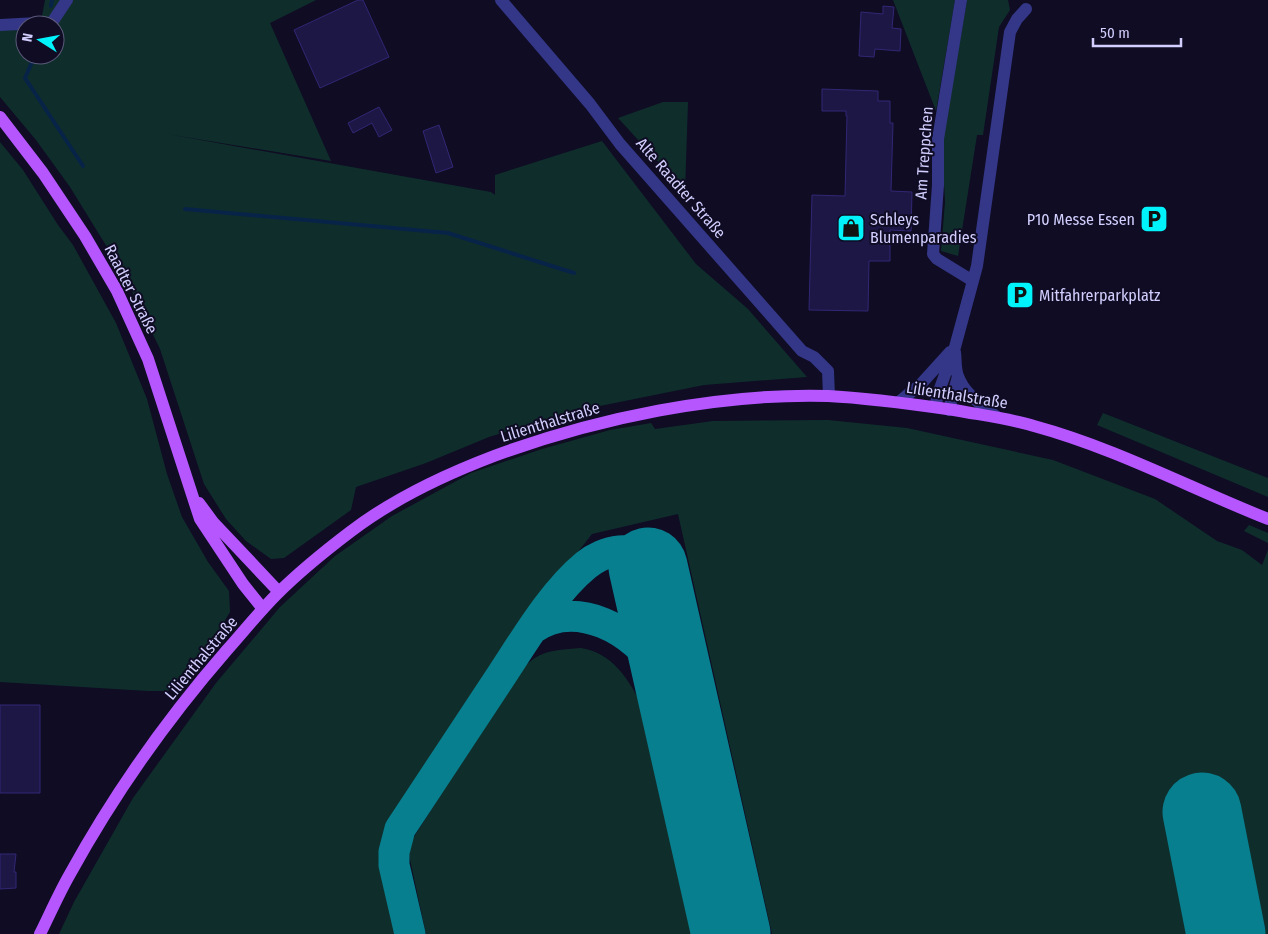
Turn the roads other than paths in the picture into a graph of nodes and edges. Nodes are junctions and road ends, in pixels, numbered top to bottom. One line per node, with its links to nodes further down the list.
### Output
1 (67, 0): 5 (street)
2 (501, 0): 10 (street, Alte Raadter Straße)
3 (961, 0): 7 (street, Am Treppchen)
4 (1026, 10): 7 (street)
5 (0, 25)
6 (0, 117): 15 (main road, Raadter Straße)
7 (972, 281): 8 (street)
8 (954, 346): 9 (street); 11 (street); 12 (street)
9 (958, 376): 13 (street); 14 (street)
10 (829, 396): 11 (main road, Lilienthalstraße); 17 (main road, Lilienthalstraße)
11 (899, 402): 12 (main road, Lilienthalstraße)
12 (935, 407): 13 (main road, Lilienthalstraße)
13 (949, 410): 14 (main road, Lilienthalstraße)
14 (997, 418): 16 (main road, Lilienthalstraße)
15 (193, 496): 17 (main road, Raadter Straße); 18 (main road, Raadter Straße)
16 (1268, 519)
17 (279, 592): 18 (main road, Lilienthalstraße)
18 (263, 609): 19 (main road, Lilienthalstraße)
19 (40, 934)

